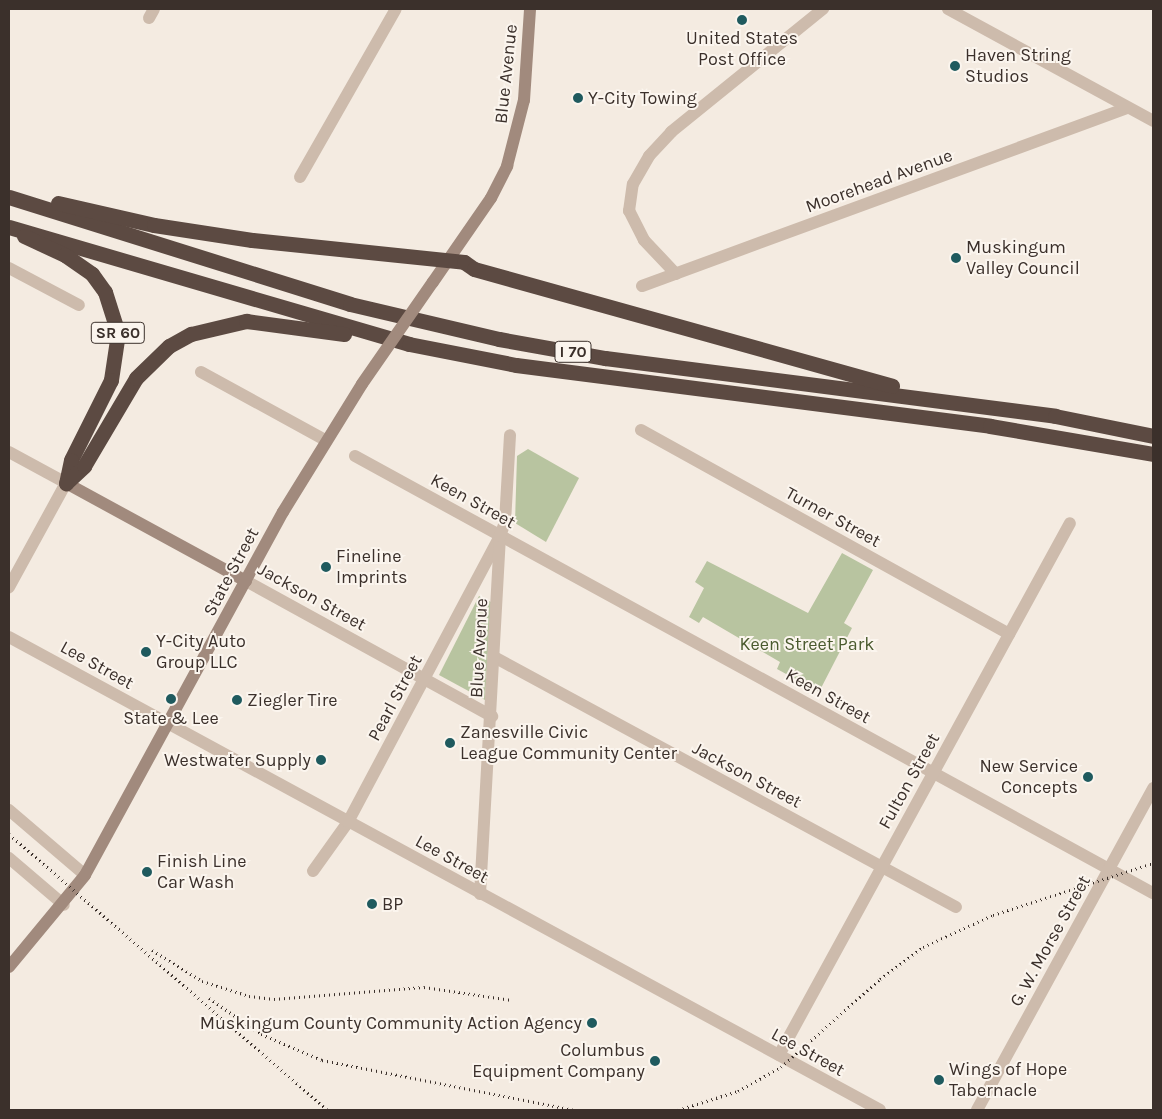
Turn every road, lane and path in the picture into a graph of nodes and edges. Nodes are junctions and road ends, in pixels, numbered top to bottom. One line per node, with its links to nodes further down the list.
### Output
1 (396, 9): 7 (street)
2 (530, 9): 9 (main road, Blue Avenue)
3 (823, 9): 13 (street)
4 (948, 9): 5 (street)
5 (1127, 108): 6 (street); 13 (street, Moorehead Avenue)
6 (1153, 122)
7 (300, 177)
8 (9, 196): 11 (highway); 18 (highway, I 70)
9 (491, 198): 11 (main road, State Street)
10 (9, 228): 16 (highway, I 70); 26 (highway, SR 60)
11 (447, 262): 18 (highway); 22 (main road, State Street, bridge)
12 (9, 268): 15 (street)
13 (676, 274): 14 (street, Moorehead Avenue)
14 (642, 286)
15 (79, 305)
16 (409, 344): 24 (highway, I 70); 26 (highway)
17 (201, 372): 22 (street)
18 (941, 400): 21 (highway, I 70)
19 (641, 430): 31 (street, Turner Street)
20 (510, 435): 28 (street, Blue Avenue)
21 (1153, 436)
22 (325, 440): 29 (main road, State Street)
23 (9, 452): 26 (street, Jackson Street)
24 (1153, 454)
25 (355, 456): 28 (street, Keen Street)
26 (66, 483): 29 (main road, Jackson Street); 30 (street)
27 (1070, 523): 31 (street, Fulton Street)
28 (500, 536): 33 (street, Blue Avenue); 34 (street, Pearl Street); 37 (street, Keen Street)
29 (246, 581): 34 (street, Jackson Street); 36 (main road, State Street)
30 (9, 587)
31 (1009, 634): 37 (street, Fulton Street)
32 (9, 637): 36 (street, Lee Street)
33 (496, 658): 35 (street, Blue Avenue); 42 (street, Jackson Street)
34 (424, 679): 35 (street, Jackson Street); 40 (street, Pearl Street)
35 (492, 716): 47 (street, Blue Avenue)
36 (169, 724): 40 (street, Lee Street); 45 (main road, State Street)
37 (933, 773): 42 (street, Fulton Street); 43 (street, Keen Street)
38 (1153, 788): 43 (street, G. W. Morse Street)
39 (9, 810): 45 (street)
40 (348, 822): 44 (street, Pearl Street); 47 (street, Lee Street)
41 (9, 858): 48 (street)
42 (882, 868): 49 (street, Jackson Street); 51 (street, Fulton Street)
43 (1110, 868): 46 (street, Keen Street); 53 (street, G. W. Morse Street)
44 (313, 871)
45 (85, 875): 48 (main road, State Street)
46 (1153, 893)
47 (480, 894): 51 (street, Lee Street)
48 (64, 905): 50 (main road, State Street)
49 (956, 907)
50 (9, 967)
51 (778, 1055): 52 (street, Lee Street)
52 (880, 1110)
53 (977, 1110)

